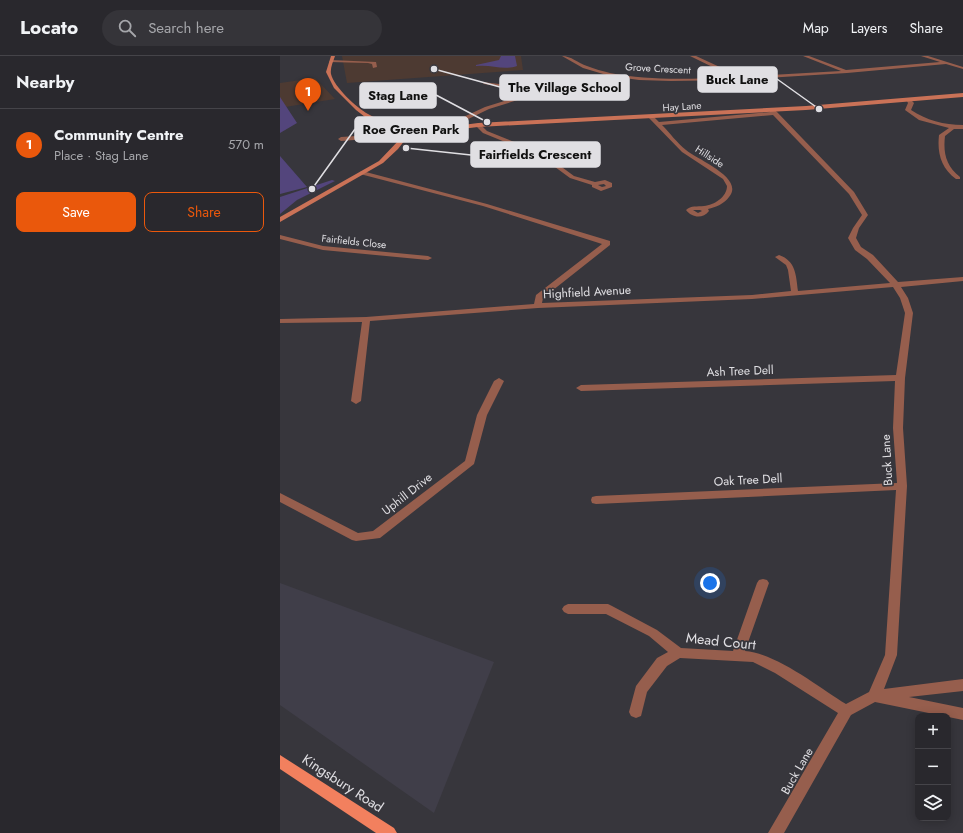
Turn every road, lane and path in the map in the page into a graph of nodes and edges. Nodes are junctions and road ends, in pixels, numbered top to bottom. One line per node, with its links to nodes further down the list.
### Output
1 (564, 56): 10 (street, Grove Crescent)
2 (692, 56): 10 (street)
3 (805, 56): 9 (street)
4 (923, 56): 6 (street)
5 (332, 58): 7 (street); 21 (street)
6 (946, 63): 8 (street); 9 (street, Grove Crescent)
7 (375, 67)
8 (963, 68)
9 (848, 72): 10 (street, Grove Crescent)
10 (737, 77)
11 (484, 83): 20 (street)
12 (963, 94): 13 (street, Hay Lane)
13 (908, 100): 14 (street, Hay Lane); 18 (street)
14 (773, 111): 15 (street, Hay Lane); 16 (street); 32 (street, Buck Lane)
15 (651, 117): 16 (street, Hillside); 17 (street, Hay Lane)
16 (657, 124): 26 (street, Hillside)
17 (478, 125): 20 (street, Hay Lane); 25 (street)
18 (953, 127): 19 (street); 24 (street)
19 (963, 127)
20 (457, 128): 21 (street, Hay Lane)
21 (402, 135): 22 (street); 23 (street)
22 (341, 140)
23 (362, 173): 27 (street); 34 (street)
24 (958, 178)
25 (595, 184)
26 (704, 208)
27 (280, 220)
28 (280, 237): 30 (street, Fairfields Close)
29 (779, 257): 33 (street)
30 (428, 258)
31 (963, 279): 32 (street, Highfield Avenue)
32 (895, 284): 33 (street, Highfield Avenue); 37 (street, Buck Lane)
33 (795, 294): 34 (street, Highfield Avenue)
34 (538, 306): 35 (street, Highfield Avenue)
35 (366, 319): 36 (street, Highfield Avenue); 40 (street)
36 (280, 321)
37 (900, 378): 39 (street, Ash Tree Dell); 41 (street, Buck Lane)
38 (499, 381): 42 (street, Uphill Drive)
39 (581, 388)
40 (356, 401)
41 (902, 486): 43 (street, Oak Tree Dell); 49 (street, Buck Lane)
42 (280, 497)
43 (596, 500)
44 (763, 583): 47 (street)
45 (568, 609): 46 (street, Mead Court)
46 (678, 653): 47 (street, Mead Court); 51 (street)
47 (737, 657): 50 (street, Mead Court)
48 (963, 685): 49 (street)
49 (874, 696): 50 (street); 52 (street)
50 (846, 711): 55 (street, Buck Lane)
51 (636, 712)
52 (963, 714)
53 (280, 761): 54 (main road, Kingsbury Road)
54 (389, 833)
55 (776, 833)

